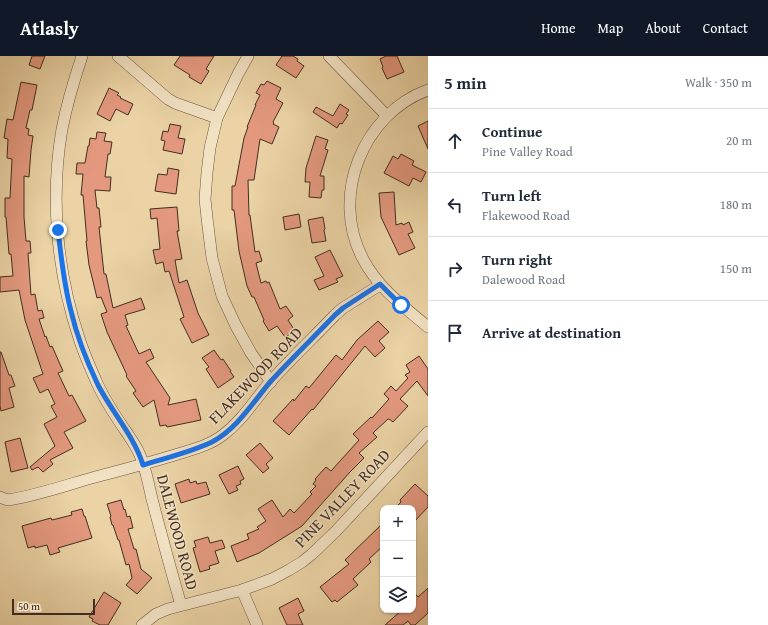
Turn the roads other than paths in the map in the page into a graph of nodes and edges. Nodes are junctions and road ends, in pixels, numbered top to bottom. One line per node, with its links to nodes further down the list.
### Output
1 (82, 56): 12 (street, DALEWOOD ROAD)
2 (118, 56): 7 (street)
3 (248, 56): 7 (street)
4 (329, 56): 6 (street)
5 (428, 90): 6 (street)
6 (387, 116): 8 (street)
7 (217, 118): 10 (street)
8 (380, 284): 9 (street); 10 (street, FLAKEWOOD ROAD)
9 (428, 327)
10 (271, 382): 12 (street, FLAKEWOOD ROAD)
11 (428, 432): 14 (street, PINE VALLEY ROAD)
12 (143, 465): 13 (street, FLAKEWOOD ROAD); 15 (street, DALEWOOD ROAD)
13 (1, 498)
14 (242, 590): 15 (street, PINE VALLEY ROAD); 17 (street)
15 (181, 605): 16 (street)
16 (142, 625)
17 (257, 625)

